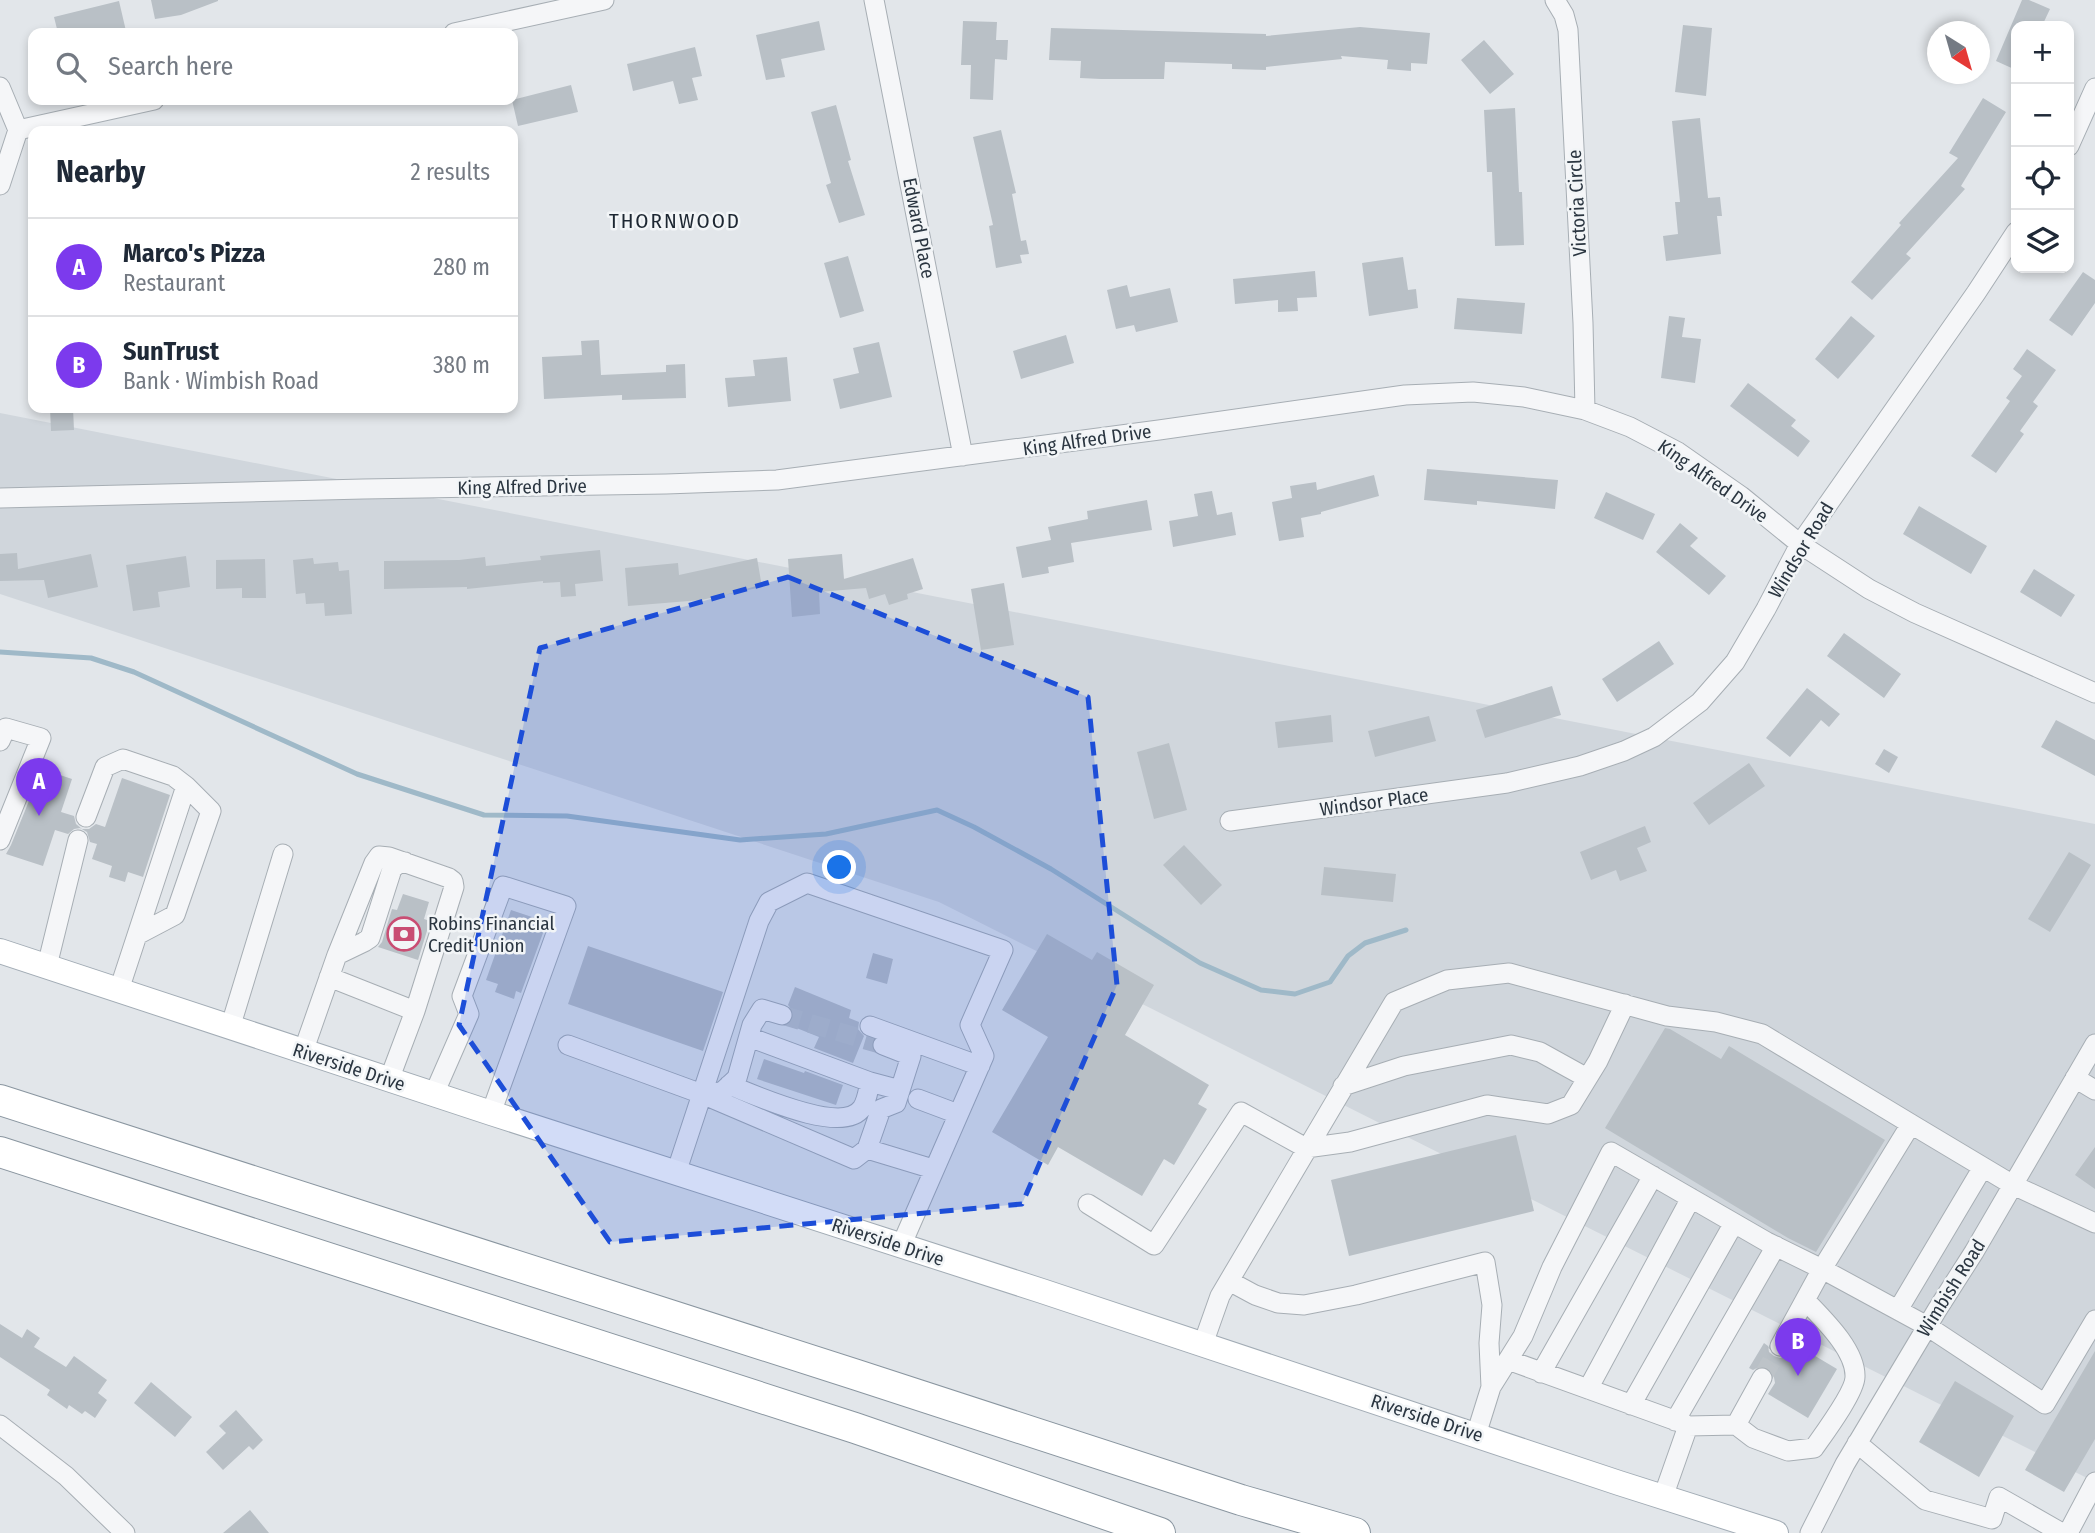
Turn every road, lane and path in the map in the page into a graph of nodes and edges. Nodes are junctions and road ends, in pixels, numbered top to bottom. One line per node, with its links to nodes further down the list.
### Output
1 (604, 0): 4 (street)
2 (874, 0): 15 (street, Edward Place)
3 (1555, 0): 14 (street, Victoria Circle)
4 (477, 28)
5 (0, 87): 10 (street)
6 (2095, 88): 11 (street)
7 (131, 105): 8 (street)
8 (36, 126)
9 (28, 128): 10 (street)
10 (18, 130): 12 (street)
11 (2074, 135)
12 (0, 184)
13 (2011, 240): 17 (street, Windsor Road)
14 (1585, 410): 15 (street, King Alfred Drive); 17 (street, King Alfred Drive)
15 (963, 456): 16 (street, King Alfred Drive)
16 (0, 498)
17 (1800, 544): 18 (street, King Alfred Drive); 20 (street, Windsor Road)
18 (2095, 693)
19 (0, 741): 25 (street)
20 (1518, 780): 23 (street, Windsor Place)
21 (186, 786): 22 (street); 27 (street); 27 (street)
22 (86, 817)
23 (1230, 821)
24 (78, 839): 29 (street)
25 (0, 840)
26 (283, 854): 36 (street)
27 (136, 935): 31 (street)
28 (0, 951): 29 (main road, Riverside Drive)
29 (47, 967): 31 (main road, Riverside Drive)
30 (329, 977): 33 (street); 33 (street); 41 (street)
31 (119, 990): 36 (main road, Riverside Drive)
32 (1625, 1004): 44 (street); 48 (street); 56 (street)
33 (415, 1011): 45 (street)
34 (782, 1015): 37 (street)
35 (870, 1026): 42 (street)
36 (230, 1028): 41 (main road, Riverside Drive)
37 (749, 1037): 46 (street); 47 (street)
38 (2095, 1044): 43 (street, Wimbish Road)
39 (568, 1045): 51 (street)
40 (884, 1045): 52 (street)
41 (303, 1052): 45 (main road, Riverside Drive)
42 (979, 1066): 51 (street); 55 (street)
43 (2075, 1077): 49 (street); 64 (street, Wimbish Road)
44 (1587, 1079): 48 (street); 58 (street)
45 (389, 1080): 50 (main road, Riverside Drive)
46 (870, 1082): 47 (street); 52 (street)
47 (729, 1085): 51 (street)
48 (1343, 1086): 58 (street)
49 (2095, 1090)
50 (434, 1094): 54 (main road, Riverside Drive); 54 (street)
51 (702, 1094): 57 (street); 62 (street)
52 (909, 1094): 55 (street); 57 (street)
53 (6, 1101): 95 (highway)
54 (491, 1113): 62 (main road, Riverside Drive)
55 (958, 1114): 61 (street)
56 (1911, 1124): 60 (street); 71 (street)
57 (867, 1149): 61 (street)
58 (1306, 1149): 66 (street); 72 (street)
59 (0, 1152): 94 (highway)
60 (1983, 1167): 64 (street); 74 (street)
61 (933, 1169): 69 (street)
62 (676, 1174): 69 (main road, Riverside Drive)
63 (1653, 1176): 65 (street); 79 (street); 80 (street)
64 (2013, 1185): 68 (street); 76 (street, Wimbish Road)
65 (1692, 1198): 67 (street); 83 (street)
66 (1088, 1204)
67 (1734, 1223): 70 (street); 84 (street)
68 (2095, 1223)
69 (901, 1246): 77 (main road, Riverside Drive)
70 (1776, 1246): 71 (street); 85 (street)
71 (1822, 1269): 73 (street); 74 (street)
72 (1228, 1281): 77 (street); 82 (street)
73 (1805, 1300): 78 (street); 87 (street)
74 (1898, 1310): 76 (street)
75 (2095, 1320): 76 (street)
76 (1927, 1326): 89 (street, Wimbish Road)
77 (1203, 1344): 88 (main road, Riverside Drive)
78 (1780, 1346)
79 (1508, 1360): 80 (street); 82 (street)
80 (1541, 1373): 83 (street)
81 (1762, 1378): 87 (street)
82 (1491, 1387): 88 (street)
83 (1588, 1389): 84 (street)
84 (1631, 1405): 85 (street)
85 (1682, 1423): 87 (street); 91 (street)
86 (0, 1425): 93 (street)
87 (1735, 1425)
88 (1476, 1435): 91 (main road, Riverside Drive)
89 (1857, 1443): 92 (street); 97 (street, Wimbish Road)
90 (2095, 1482): 99 (street)
91 (1663, 1497): 96 (main road, Riverside Drive)
92 (1990, 1526): 98 (street)
93 (125, 1533)
94 (1160, 1533)
95 (1355, 1533)
96 (1776, 1533)
97 (1810, 1533)
98 (2062, 1533)
99 (2068, 1533)

